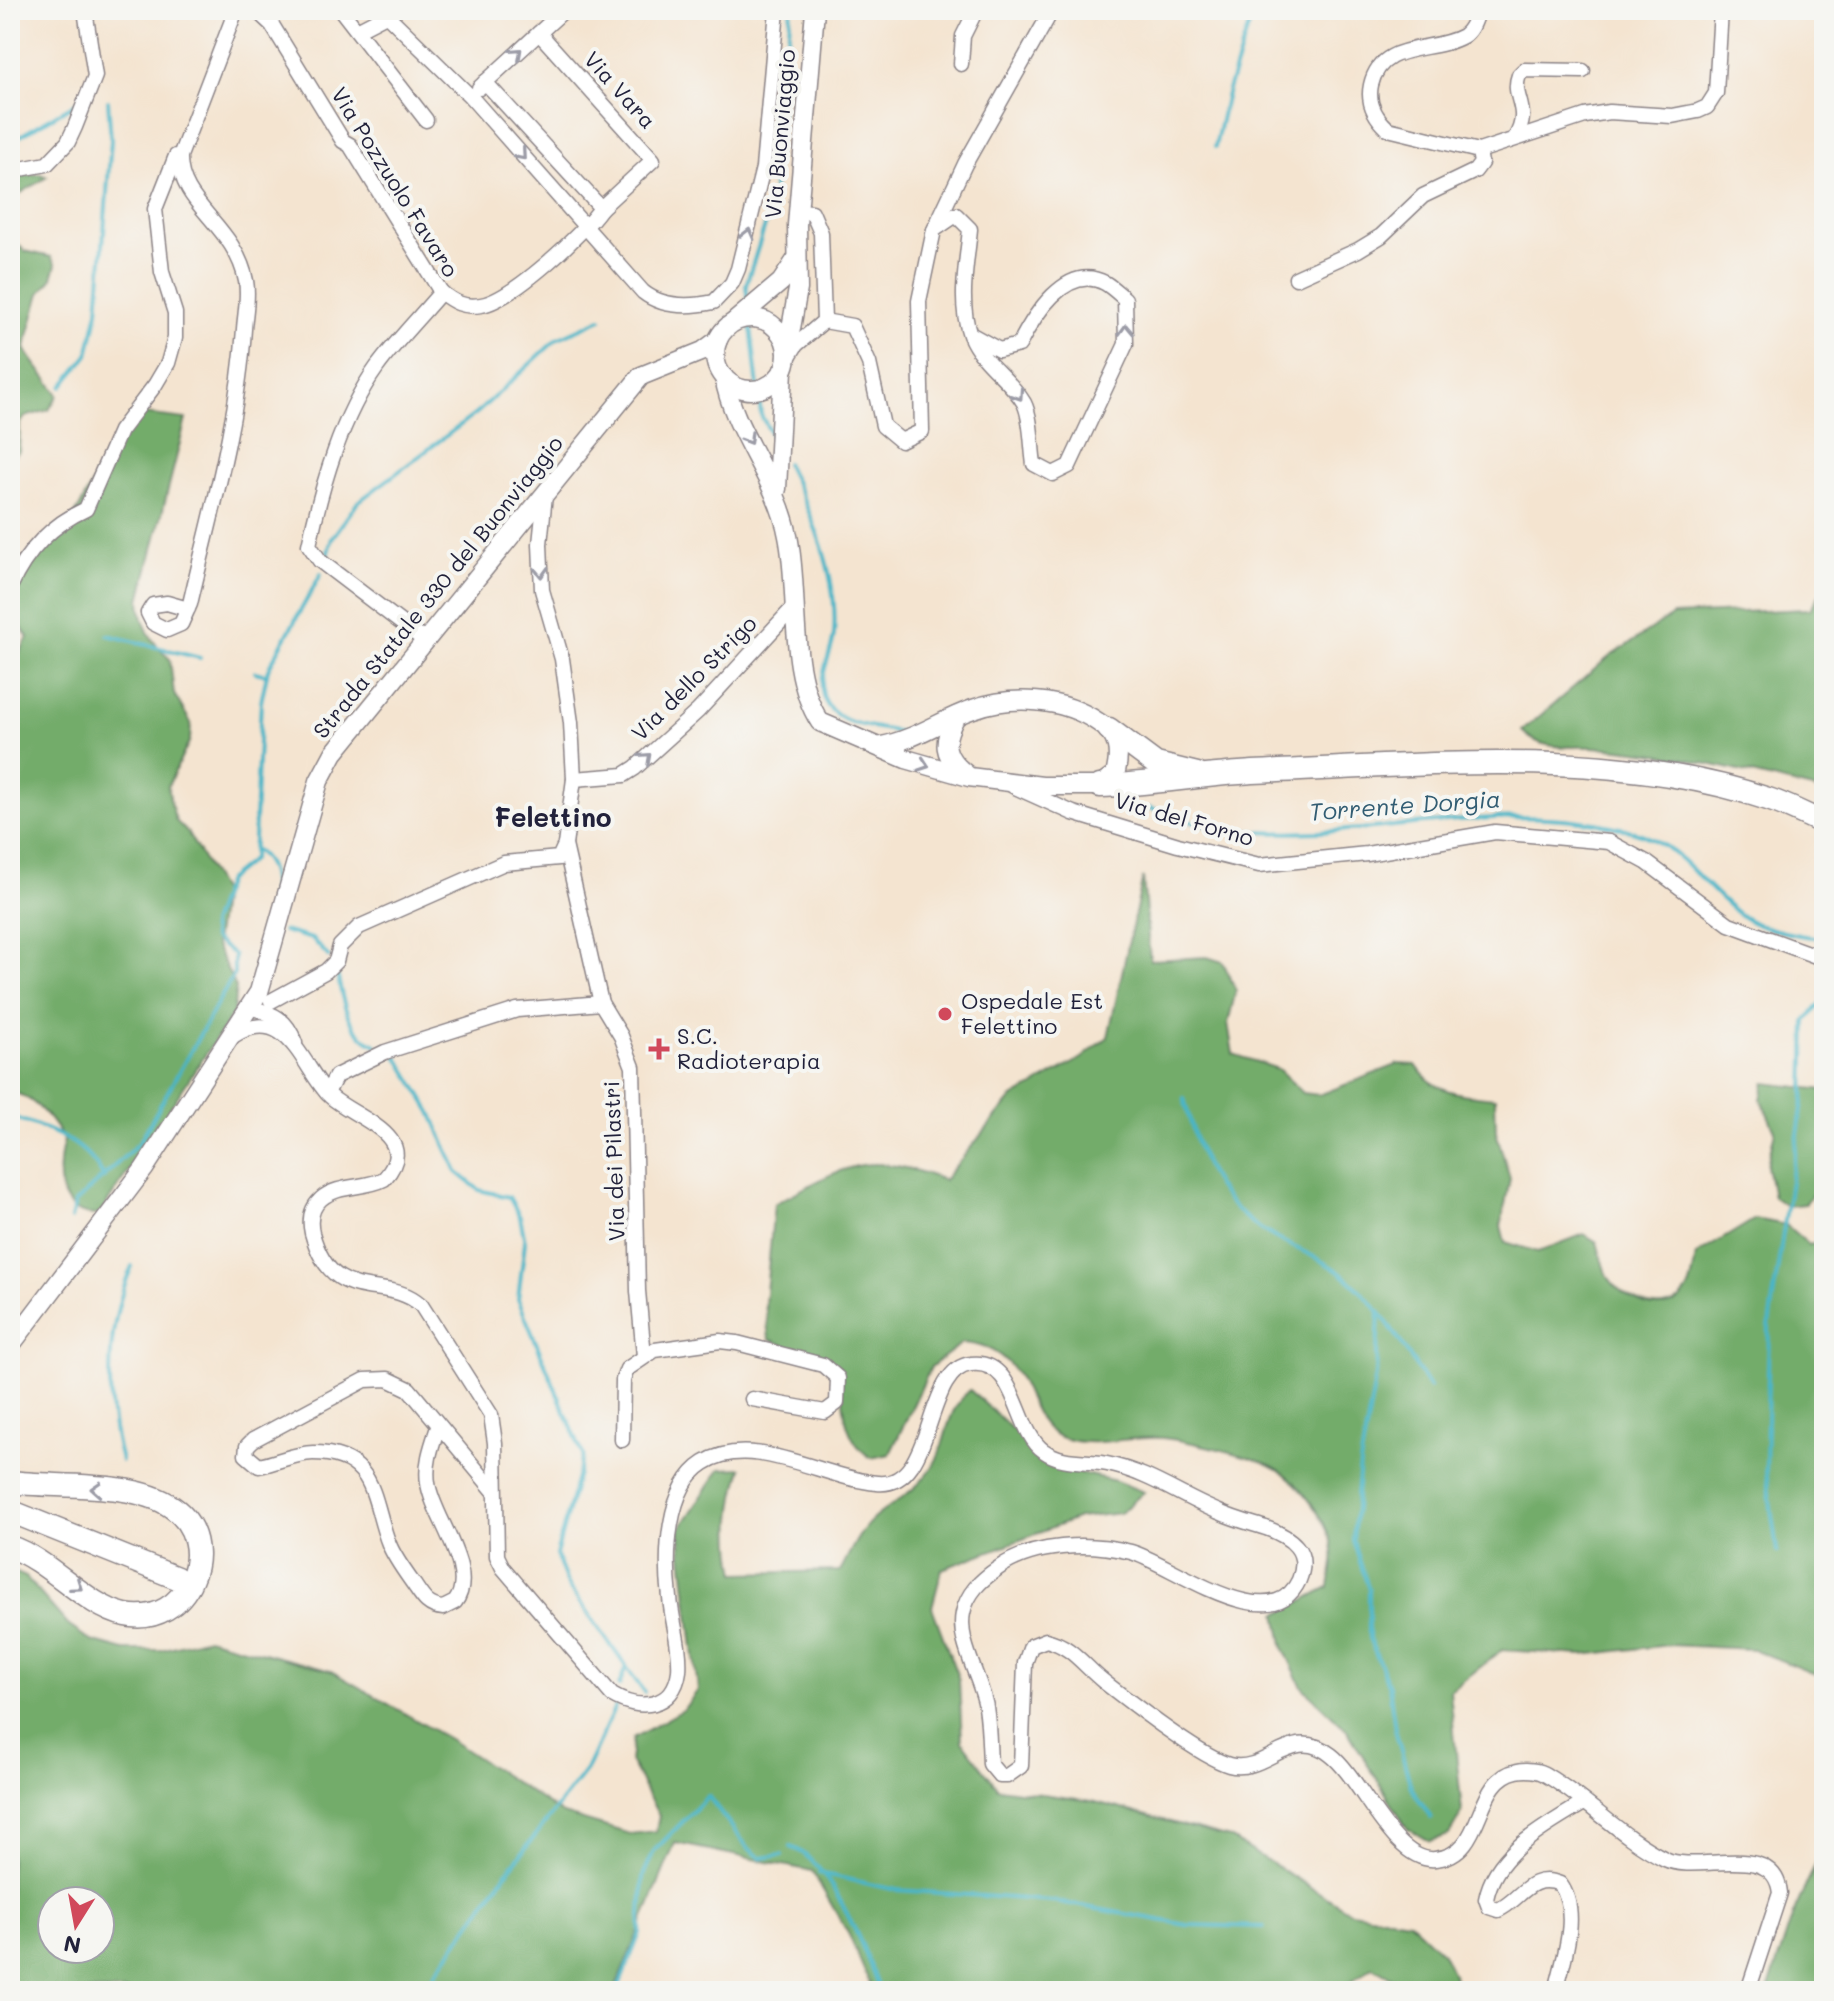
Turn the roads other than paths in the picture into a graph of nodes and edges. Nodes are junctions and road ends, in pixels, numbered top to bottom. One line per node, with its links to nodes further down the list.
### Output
1 (85, 10): 23 (street)
2 (236, 10): 21 (street)
3 (256, 10): 30 (street, Via Pozzuolo Favaro)
4 (341, 10): 13 (street)
5 (564, 10): 14 (street)
6 (777, 10): 26 (street, one-way to 6)
7 (815, 10): 25 (main road, Via Buonviaggio)
8 (976, 10): 15 (street)
9 (1052, 10): 27 (street)
10 (1478, 10): 22 (street)
11 (1721, 10): 20 (street)
12 (384, 12): 13 (street); 18 (street)
13 (357, 30): 19 (street)
14 (539, 33): 17 (street, one-way to 14); 24 (street, Via Vara)
15 (961, 64)
16 (1583, 71): 20 (street)
17 (485, 82): 18 (street); 24 (street)
18 (470, 96): 26 (street, one-way to 26)
19 (426, 120)
20 (1515, 138): 22 (street)
21 (183, 142): 40 (street); 42 (street)
22 (1479, 151): 29 (street)
23 (10, 171)
24 (601, 208): 26 (street, Via Vara)
25 (799, 211): 28 (main road, Via Buonviaggio); 32 (street)
26 (586, 230): 30 (street, Via Vara)
27 (934, 230): 32 (street); 33 (street)
28 (795, 261): 31 (main road); 35 (main road, Via Buonviaggio)
29 (1296, 278)
30 (441, 292): 43 (street, Via Pozzuolo Favaro)
31 (746, 316): 34 (main road); 35 (main road)
32 (824, 321): 35 (street)
33 (970, 334): 33 (street, one-way to 33)
34 (718, 340): 36 (main road); 37 (main road)
35 (785, 361): 37 (main road); 39 (main road)
36 (650, 371): 37 (main road); 38 (main road, Strada Statale 330 del Buonviaggio)
37 (724, 377): 39 (main road, one-way to 39)
38 (545, 495): 43 (main road, Strada Statale 330 del Buonviaggio); 49 (street, Via dei Pilastri, one-way to 49)
39 (776, 500): 41 (main road)
40 (10, 587)
41 (793, 608): 46 (main road); 49 (street, Via dello Strigo, one-way to 41)
42 (188, 609)
43 (425, 641): 56 (main road, Strada Statale 330 del Buonviaggio)
44 (956, 716): 45 (main road); 46 (main road); 48 (main road)
45 (1109, 729): 47 (highway); 51 (main road)
46 (881, 746): 48 (main road, one-way to 48)
47 (1206, 775): 51 (highway); 53 (highway)
48 (969, 777): 50 (main road)
49 (574, 779): 54 (street, Via dei Pilastri)
50 (1002, 781): 51 (main road); 52 (street, Via del Forno)
51 (1089, 786): 52 (street)
52 (1073, 813): 55 (street, Via del Forno)
53 (1824, 823)
54 (565, 845): 57 (street, Via dei Pilastri); 58 (street)
55 (1824, 959)
56 (262, 981): 58 (street); 59 (main road, Strada Statale 330 del Buonviaggio)
57 (601, 1003): 64 (street); 67 (street, Via dei Pilastri)
58 (274, 1008): 59 (street); 62 (street)
59 (249, 1009): 60 (street); 61 (main road, Strada Statale 330 del Buonviaggio)
60 (264, 1028): 61 (street); 62 (street)
61 (229, 1039): 66 (main road, Strada Statale 330 del Buonviaggio)
62 (296, 1043): 63 (street)
63 (309, 1062): 64 (street); 65 (street)
64 (347, 1069): 65 (street)
65 (327, 1093): 72 (street)
66 (10, 1346)
67 (644, 1356): 68 (street); 70 (street)
68 (752, 1399)
69 (438, 1427): 69 (street); 72 (street)
70 (622, 1440)
71 (10, 1482): 76 (highway, one-way to 71)
72 (495, 1492): 78 (street)
73 (10, 1511): 75 (highway)
74 (10, 1526): 75 (highway)
75 (80, 1540): 77 (highway)
76 (10, 1547)
77 (177, 1578)
78 (1582, 1804): 79 (street); 80 (street)
79 (1556, 1991)
80 (1748, 1991)

